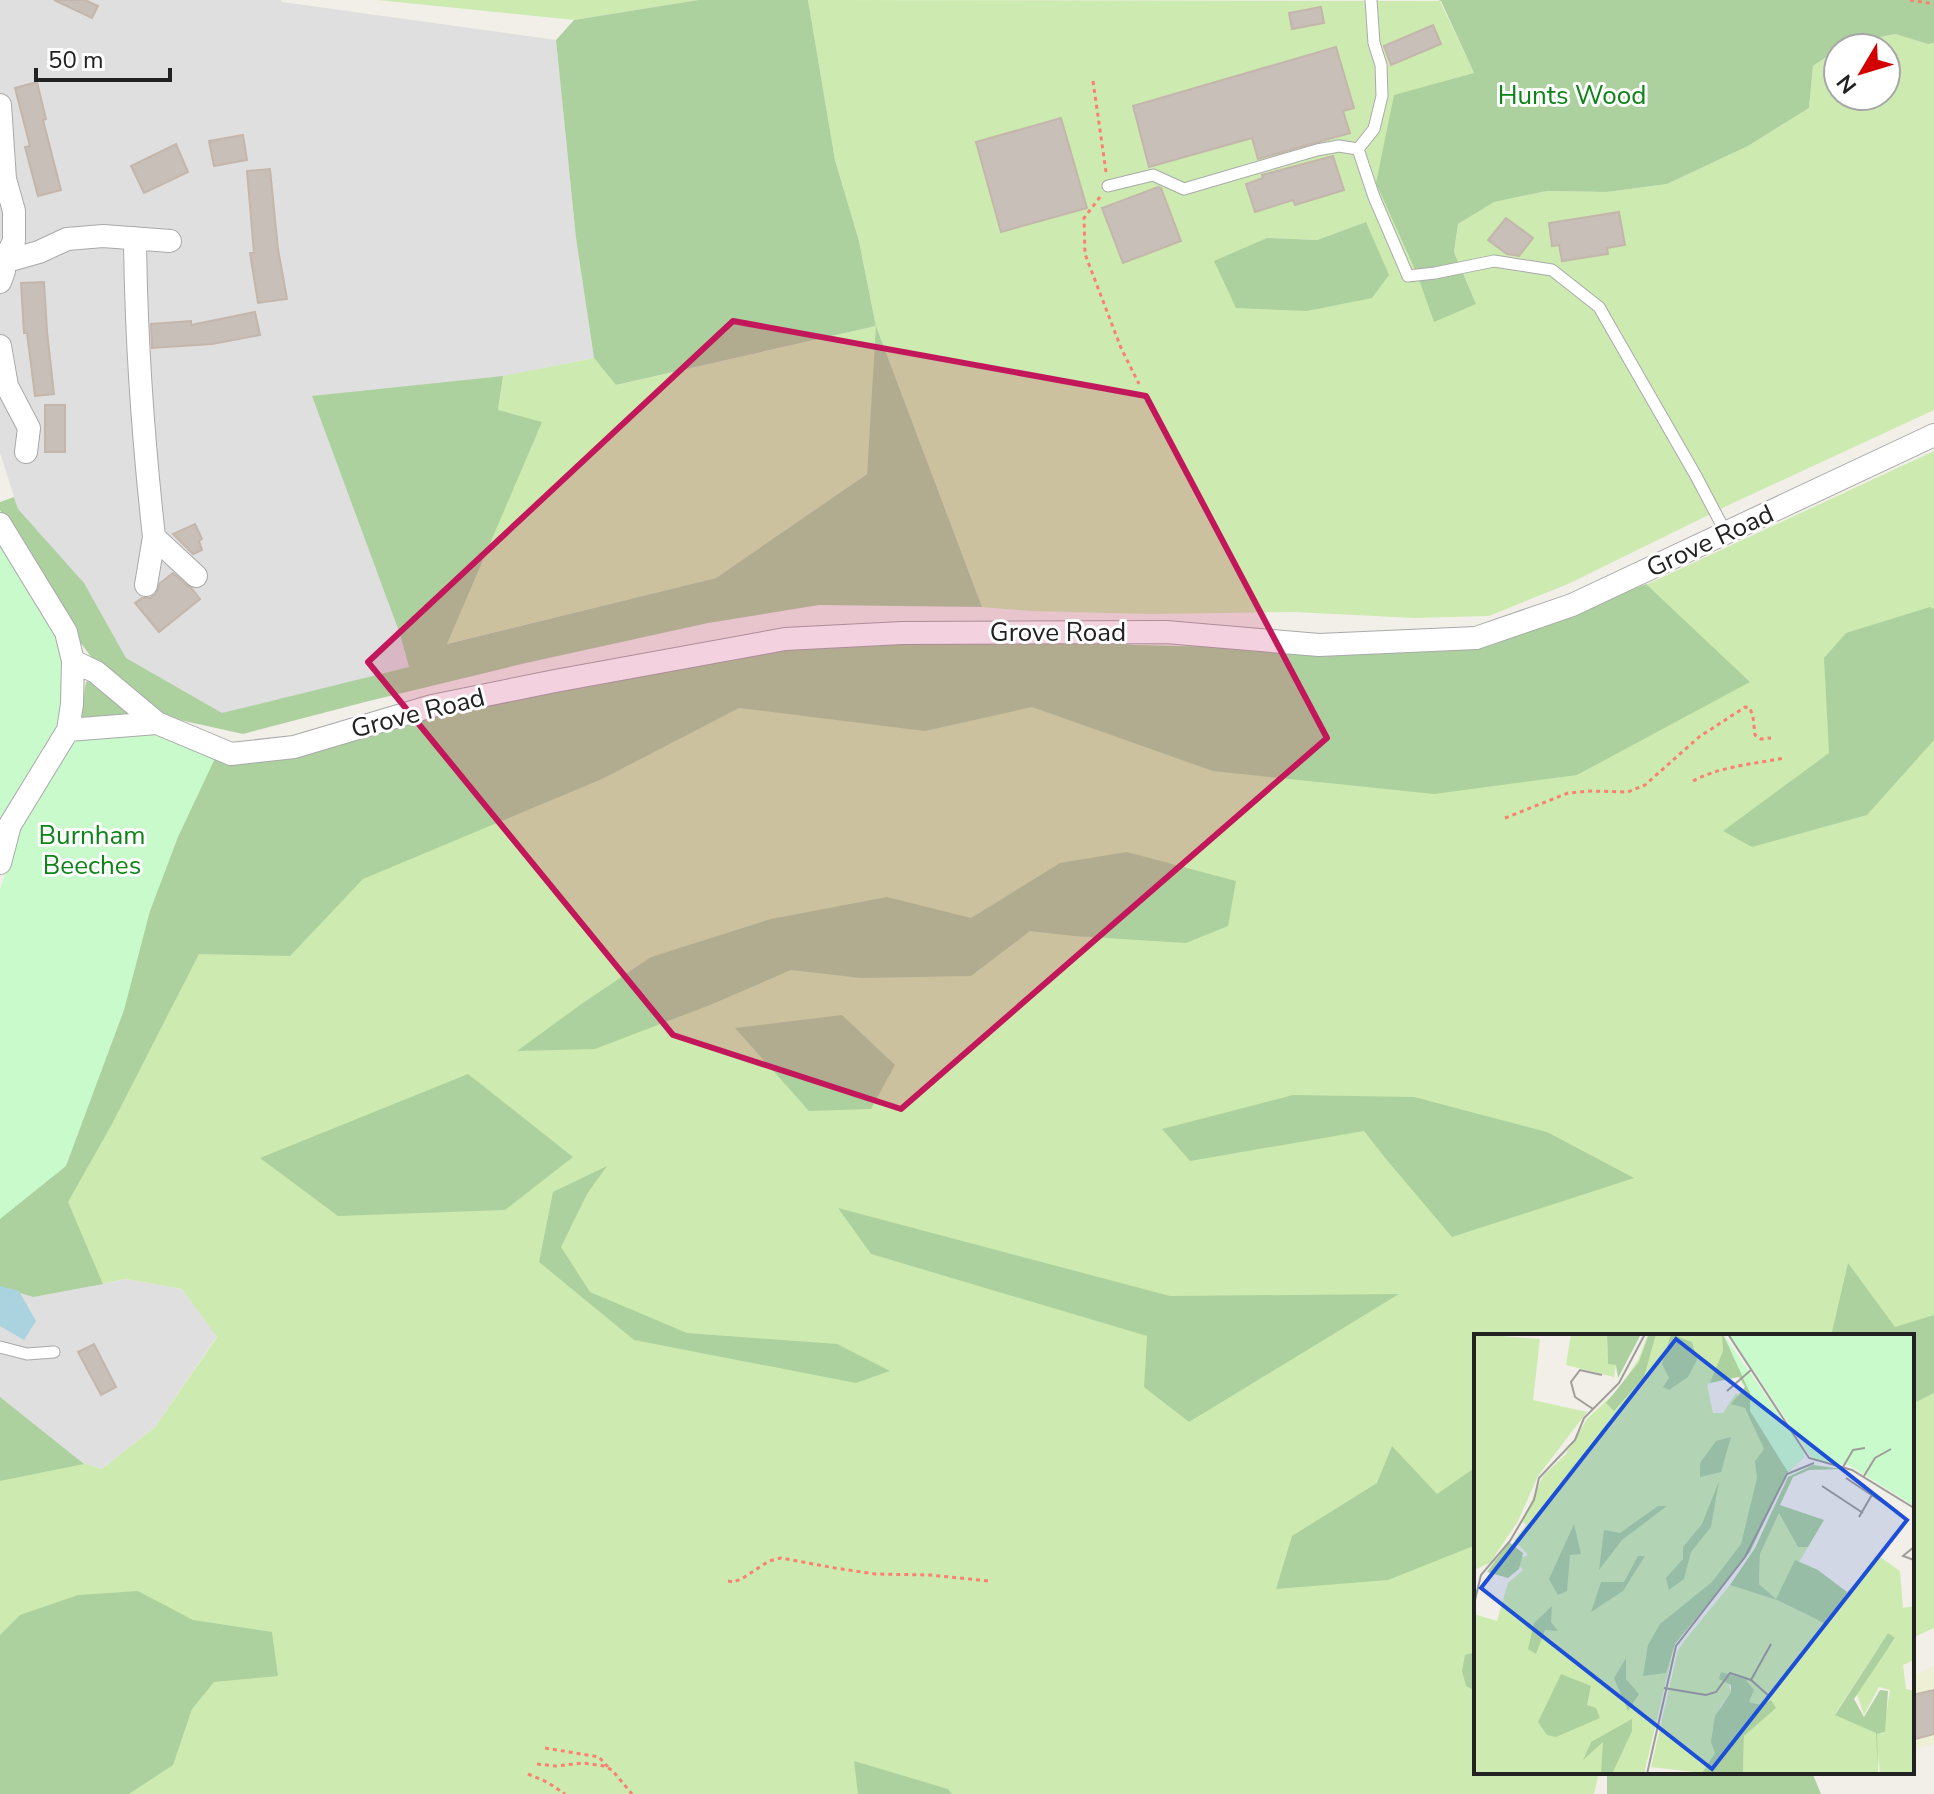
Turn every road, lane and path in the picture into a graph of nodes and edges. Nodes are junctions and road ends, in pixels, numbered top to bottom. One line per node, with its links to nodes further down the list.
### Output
1 (1371, 0): 6 (lane)
2 (1910, 0): 3 (path)
3 (1934, 4)
4 (1093, 81): 7 (path)
5 (0, 105): 10 (street)
6 (1358, 149): 7 (lane); 16 (lane)
7 (1108, 186): 12 (path)
8 (135, 238): 9 (street); 10 (street); 17 (street)
9 (170, 241)
10 (1, 269)
11 (0, 346): 14 (street)
12 (1139, 384)
13 (1934, 435): 16 (street, Grove Road)
14 (26, 452)
15 (0, 524): 20 (street)
16 (1726, 533): 21 (street, Grove Road)
17 (154, 537): 18 (street); 19 (street)
18 (196, 576)
19 (146, 585)
20 (73, 661): 21 (street, Grove Road); 22 (street)
21 (157, 723): 22 (street, Grove Road)
22 (68, 730): 27 (street)
23 (1771, 738): 26 (path)
24 (1784, 758): 25 (path)
25 (1693, 781)
26 (1505, 818)
27 (0, 863)
28 (0, 1347): 29 (lane)
29 (54, 1352)
30 (728, 1581): 31 (path)
31 (989, 1581)
32 (545, 1748): 34 (path)
33 (537, 1764): 34 (path)
34 (612, 1770): 37 (path)
35 (528, 1774): 36 (path)
36 (565, 1794)
37 (632, 1794)

